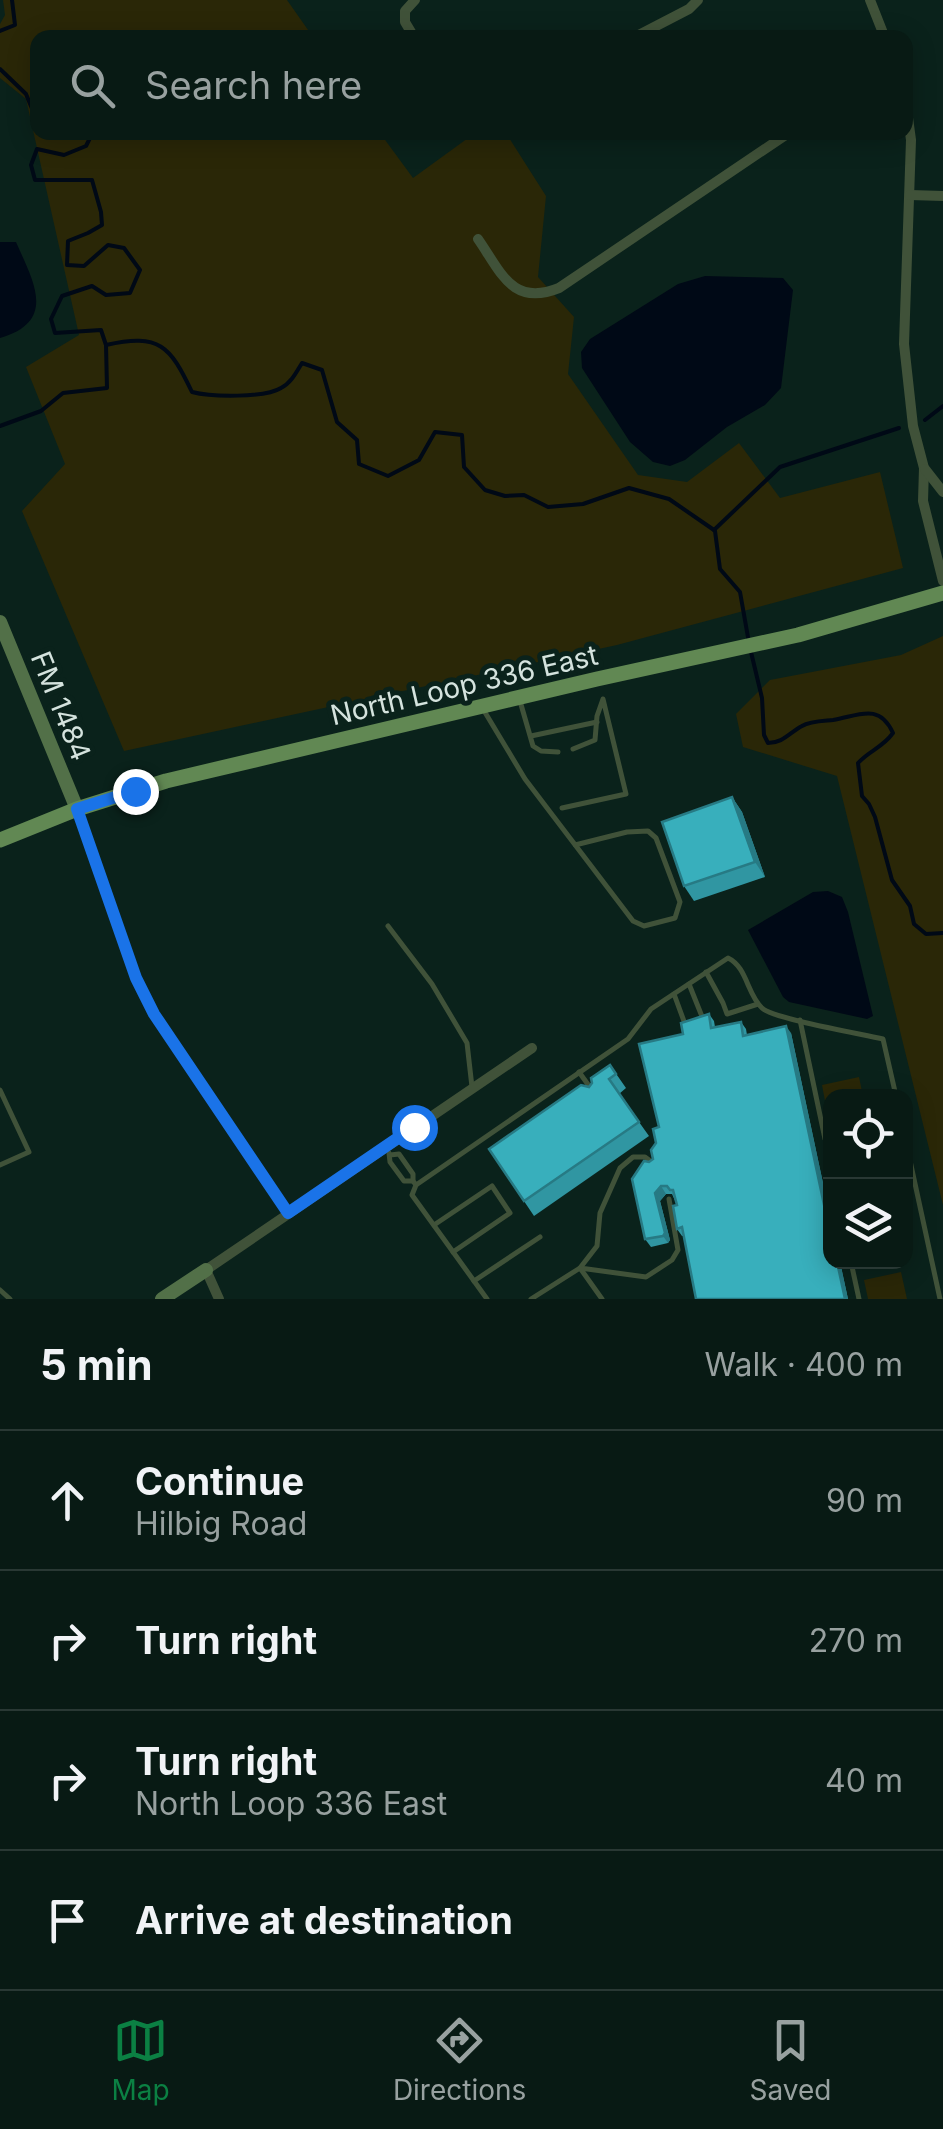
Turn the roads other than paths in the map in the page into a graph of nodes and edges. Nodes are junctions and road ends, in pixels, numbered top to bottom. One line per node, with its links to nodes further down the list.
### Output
1 (414, 0): 4 (street)
2 (698, 0): 5 (street)
3 (870, 0): 6 (street)
4 (410, 30)
5 (648, 30)
6 (881, 30)
7 (778, 140): 11 (street)
8 (911, 140): 9 (street)
9 (910, 195): 10 (street); 12 (street)
10 (943, 196)
11 (478, 239)
12 (924, 468): 13 (street); 14 (street)
13 (943, 492)
14 (943, 581)
15 (943, 592): 17 (main road, North Loop 336 East)
16 (0, 622): 26 (main road, FM 1484 / FM 1484)
17 (597, 679): 18 (main road, North Loop 336 East); 19 (lane)
18 (519, 698): 20 (main road, North Loop 336 East); 22 (lane)
19 (602, 699): 21 (lane); 25 (lane)
20 (482, 706): 26 (main road, North Loop 336 East); 28 (lane)
21 (597, 722): 22 (lane); 23 (lane)
22 (530, 736): 24 (lane)
23 (573, 748)
24 (558, 752)
25 (562, 808)
26 (77, 809): 27 (main road, North Loop 336 East); 48 (lane)
27 (0, 840)
28 (575, 845): 28 (lane)
29 (388, 926): 37 (lane)
30 (706, 972): 31 (lane); 33 (lane); 33 (lane)
31 (689, 984): 32 (lane); 32 (lane)
32 (674, 994): 36 (lane)
33 (758, 1004): 34 (lane)
34 (800, 1020): 38 (lane); 41 (lane)
35 (532, 1048): 37 (street)
36 (579, 1072): 40 (lane); 46 (lane)
37 (472, 1087): 42 (street)
38 (894, 1089)
39 (0, 1090): 44 (lane)
40 (596, 1096)
41 (823, 1129)
42 (388, 1151): 46 (lane); 46 (lane); 48 (street)
43 (653, 1162): 52 (lane)
44 (0, 1165)
45 (913, 1174): 64 (lane)
46 (414, 1183): 49 (lane)
47 (669, 1199): 52 (lane)
48 (288, 1213): 54 (street)
49 (434, 1225): 51 (lane); 51 (lane)
50 (540, 1236): 55 (lane)
51 (453, 1252): 55 (lane)
52 (580, 1268): 61 (lane); 62 (lane)
53 (853, 1269): 63 (lane)
54 (206, 1270): 58 (main road); 59 (street)
55 (474, 1281): 60 (lane)
56 (0, 1290): 57 (lane)
57 (10, 1299)
58 (162, 1299)
59 (219, 1299)
60 (487, 1299)
61 (531, 1299)
62 (602, 1299)
63 (859, 1299)
64 (940, 1299)

